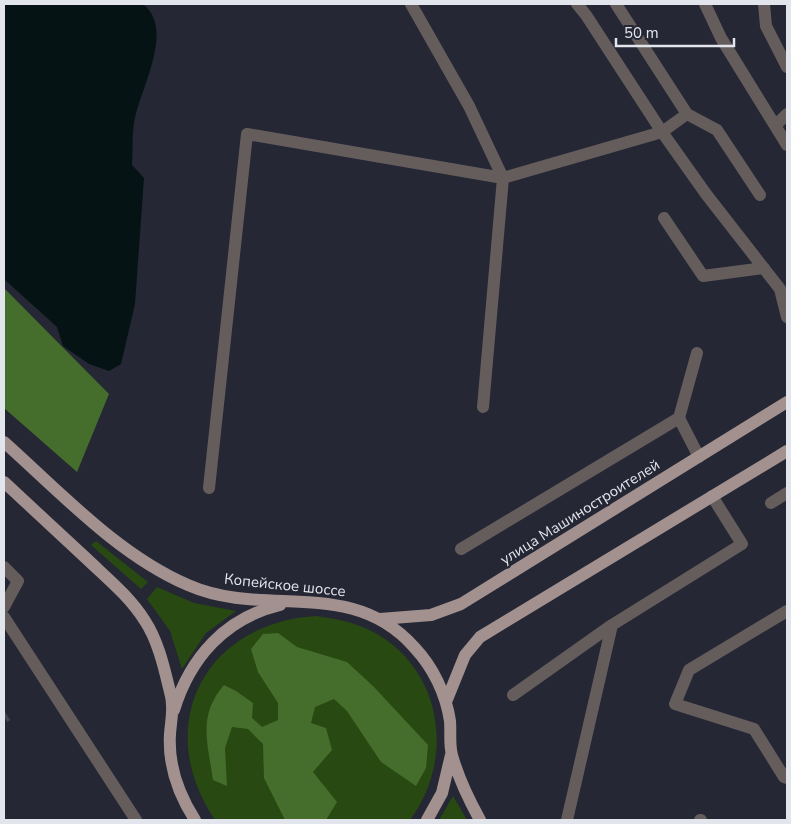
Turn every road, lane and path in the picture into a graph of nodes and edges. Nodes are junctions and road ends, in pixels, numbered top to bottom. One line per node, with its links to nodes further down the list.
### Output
1 (411, 4): 12 (lane)
2 (577, 4): 10 (lane)
3 (616, 4): 7 (lane)
4 (705, 4): 9 (lane)
5 (764, 4): 6 (lane)
6 (787, 67)
7 (687, 114): 10 (lane); 13 (lane)
8 (787, 114): 9 (lane)
9 (776, 125): 11 (lane)
10 (662, 132): 12 (lane); 15 (lane)
11 (787, 144)
12 (504, 178): 20 (lane); 26 (lane)
13 (760, 195)
14 (664, 218): 15 (lane)
15 (764, 268): 16 (lane)
16 (784, 287): 17 (lane)
17 (787, 317)
18 (698, 353): 21 (lane)
19 (787, 402): 24 (main road, улица Машиностроителей)
20 (483, 407)
21 (679, 418): 24 (lane); 30 (lane)
22 (4, 442): 32 (main road, Копейское шоссе)
23 (787, 451): 28 (main road)
24 (699, 457): 36 (main road, улица Машиностроителей)
25 (4, 482): 40 (main road)
26 (209, 488)
27 (787, 492): 29 (lane)
28 (712, 496): 37 (lane); 39 (main road)
29 (771, 503)
30 (461, 550)
31 (4, 567): 33 (lane)
32 (290, 603): 36 (main road, Копейское шоссе); 40 (main road)
33 (4, 607)
34 (787, 611): 42 (lane)
35 (4, 617): 43 (lane)
36 (380, 619): 39 (main road, Копейское шоссе)
37 (612, 625): 38 (lane); 47 (lane)
38 (513, 695)
39 (446, 702): 41 (main road, Копейское шоссе)
40 (174, 710): 44 (main road)
41 (451, 752): 45 (main road); 46 (main road, Копейское шоссе)
42 (787, 778)
43 (136, 820)
44 (195, 820)
45 (427, 820)
46 (480, 820)
47 (568, 820)

